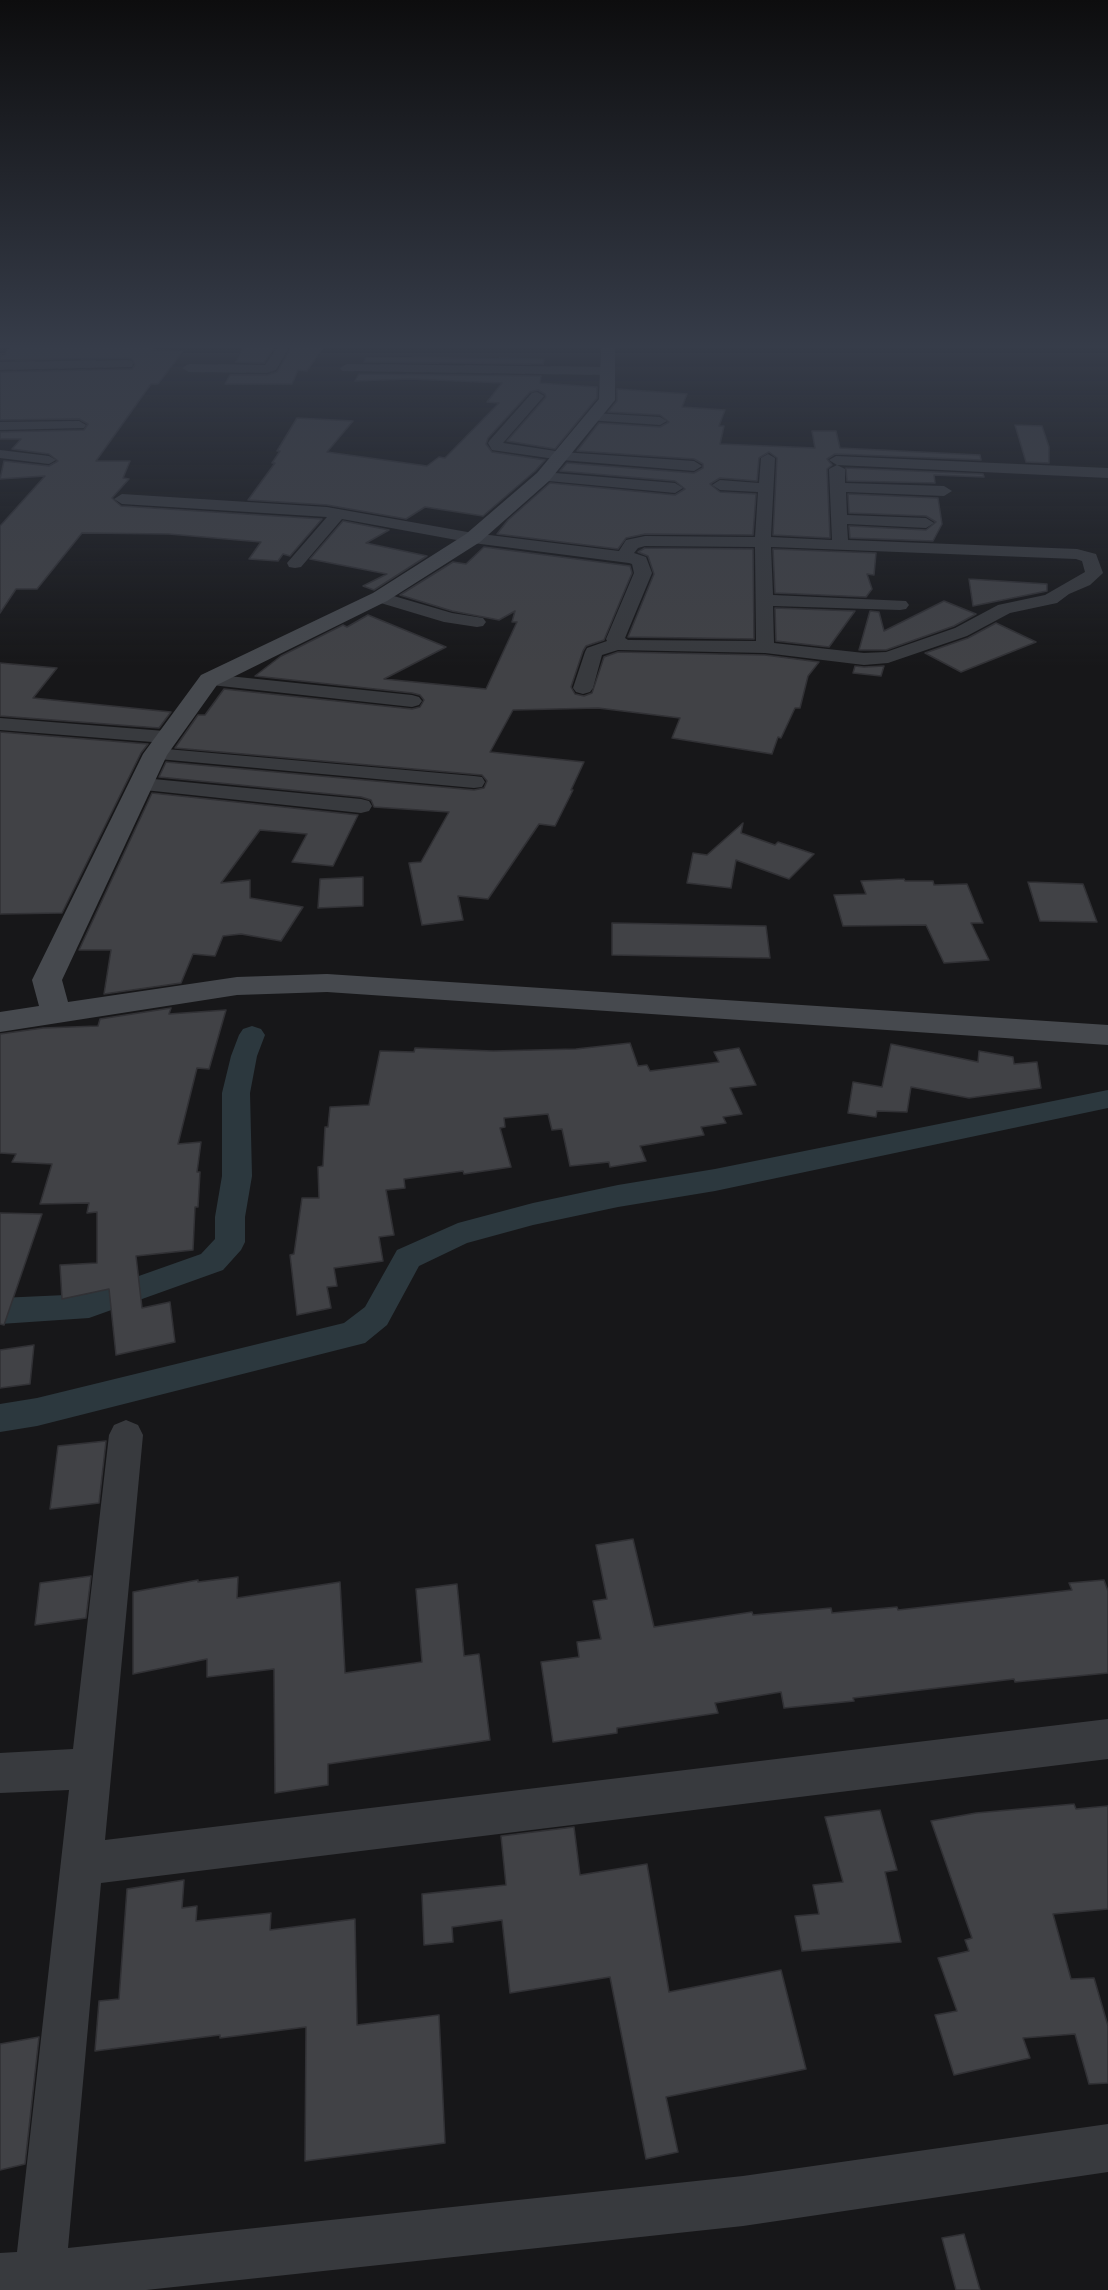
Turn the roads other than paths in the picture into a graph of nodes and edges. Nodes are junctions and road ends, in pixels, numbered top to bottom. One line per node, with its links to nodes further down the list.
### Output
1 (539, 453): 4 (street)
2 (564, 453): 4 (main road)
3 (0, 454): 6 (street)
4 (562, 456): 7 (street); 9 (main road)
5 (768, 458): 13 (street)
6 (49, 460)
7 (694, 466)
8 (1108, 473): 11 (street)
9 (543, 477): 12 (street); 19 (main road)
10 (720, 485): 13 (street)
11 (838, 487): 14 (street); 17 (street)
12 (675, 488)
13 (767, 488): 20 (street)
14 (944, 491)
15 (122, 499): 16 (street)
16 (338, 514): 19 (street); 23 (street)
17 (839, 519): 18 (street); 21 (street)
18 (926, 523)
19 (472, 538): 22 (street); 24 (main road)
20 (764, 542): 21 (street); 22 (street); 25 (street)
21 (840, 545): 29 (street)
22 (625, 555): 28 (street)
23 (295, 563)
24 (380, 597): 27 (street); 30 (main road)
25 (765, 600): 26 (street); 29 (street)
26 (900, 605)
27 (477, 622)
28 (618, 644): 29 (street); 31 (street)
29 (765, 647)
30 (209, 681): 32 (street); 34 (main road)
31 (583, 688)
32 (412, 701)
33 (0, 724): 34 (street)
34 (160, 745): 35 (street); 36 (main road)
35 (474, 782)
36 (142, 784): 37 (street); 38 (main road)
37 (361, 806)
38 (56, 1012): 39 (main road); 40 (main road)
39 (0, 1022)
40 (1108, 1035)
41 (126, 1435): 43 (street)
42 (1108, 1739): 45 (street)
43 (92, 1768): 44 (street); 45 (street)
44 (0, 1773)
45 (82, 1864): 47 (street)
46 (1108, 2148): 47 (street)
47 (26, 2282)

